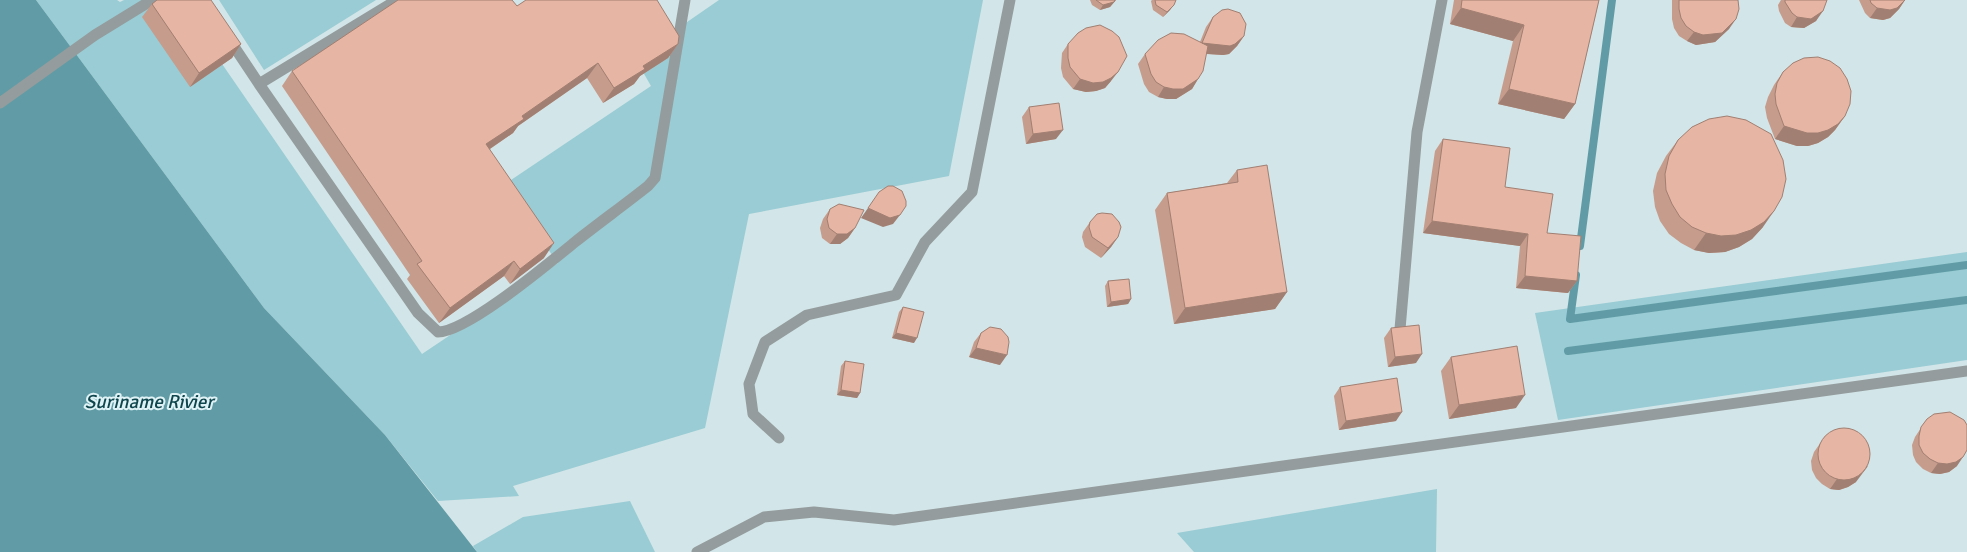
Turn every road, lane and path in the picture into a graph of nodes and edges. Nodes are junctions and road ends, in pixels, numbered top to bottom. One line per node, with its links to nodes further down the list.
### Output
1 (152, 0): 8 (lane)
2 (397, 0): 7 (lane)
3 (685, 0): 7 (lane)
4 (1010, 0): 11 (lane)
5 (1438, 1): 9 (lane)
6 (225, 32): 7 (lane)
7 (259, 84)
8 (0, 103)
9 (1400, 328)
10 (1967, 371): 12 (lane)
11 (778, 438)
12 (697, 552)

